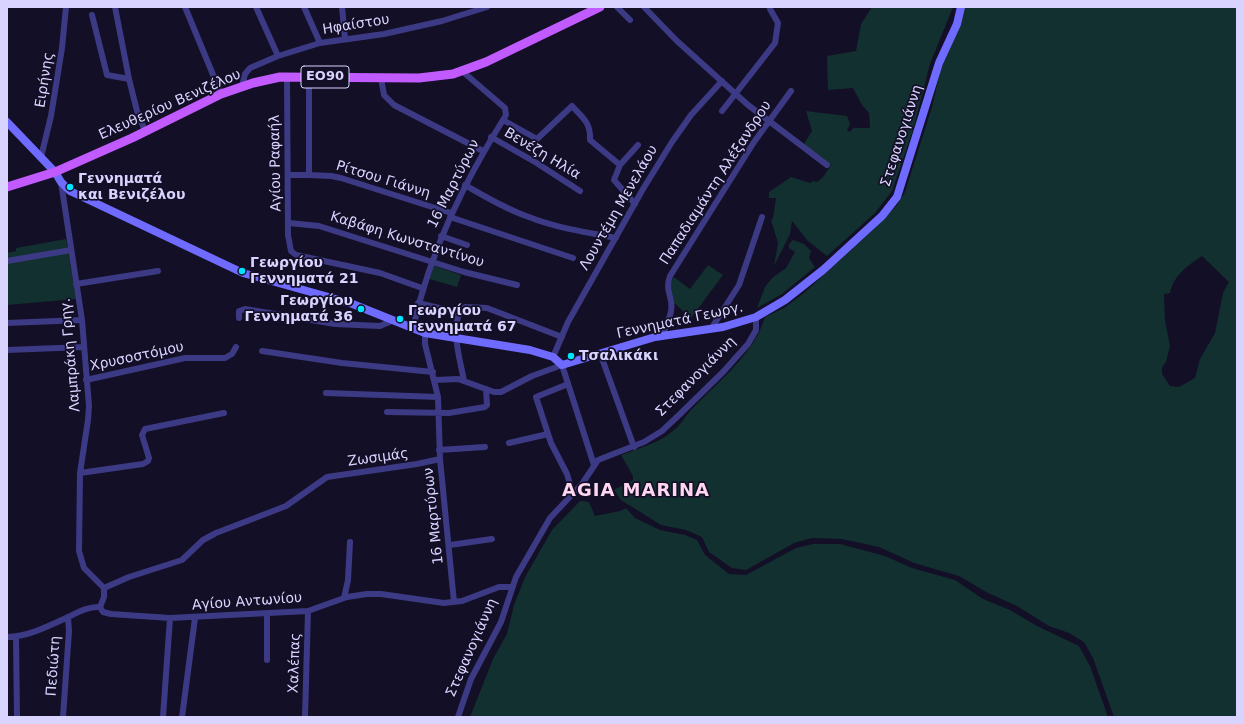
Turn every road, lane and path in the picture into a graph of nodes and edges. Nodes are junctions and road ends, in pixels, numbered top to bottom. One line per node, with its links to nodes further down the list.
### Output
1 (66, 7): 36 (street, Ειρήνης)
2 (115, 7): 22 (street)
3 (185, 7): 26 (street)
4 (256, 7): 17 (street)
5 (304, 7): 16 (street)
6 (342, 7): 15 (street)
7 (487, 7): 15 (street, Ηφαίστου)
8 (600, 7): 18 (main road, Ελευθερίου Βενιζέλου / ΕΟ90)
9 (617, 7): 14 (street)
10 (644, 7): 23 (street)
11 (961, 7): 63 (street, Στεφανογιάννη)
12 (770, 9): 27 (street)
13 (92, 15): 22 (street)
14 (630, 20)
15 (345, 39): 16 (street, Ηφαίστου)
16 (320, 43): 17 (street, Ηφαίστου)
17 (278, 56): 24 (street, Ηφαίστου)
18 (462, 71): 21 (main road, Ελευθερίου Βενιζέλου / ΕΟ90); 29 (street)
19 (309, 77): 20 (main road, Ελευθερίου Βενιζέλου / ΕΟ90); 21 (main road, Ελευθερίου Βενιζέλου / ΕΟ90); 41 (street)
20 (288, 78): 24 (main road, Ελευθερίου Βενιζέλου / ΕΟ90); 40 (street, Αγίου Ραφαήλ)
21 (381, 78): 35 (street)
22 (129, 79): 32 (street)
23 (722, 81): 27 (street); 46 (street, Λουντέμη Μενελάου)
24 (242, 86): 26 (main road, Ελευθερίου Βενιζέλου / ΕΟ90)
25 (791, 91): 31 (street, Παπαδιαμάντη Αλέξανδρου)
26 (221, 94): 32 (main road, Ελευθερίου Βενιζέλου / ΕΟ90)
27 (736, 94): 28 (street); 31 (street)
28 (722, 111)
29 (503, 120): 33 (street, 16 Μαρτύρων); 37 (street)
30 (7, 122): 36 (street)
31 (768, 122): 38 (street); 71 (street, Παπαδιαμάντη Αλέξανδρου)
32 (145, 131): 39 (main road, Ελευθερίου Βενιζέλου / ΕΟ90)
33 (491, 137): 35 (street, 16 Μαρτύρων); 45 (street, Βενέζη Ηλία)
34 (638, 144): 37 (street)
35 (483, 151): 43 (street, 16 Μαρτύρων)
36 (41, 156): 39 (street)
37 (620, 165): 46 (street)
38 (827, 165)
39 (55, 172): 42 (street); 44 (main road, Ελευθερίου Βενιζέλου / ΕΟ90)
40 (288, 175): 41 (street, Ρίτσου Γιάννη); 49 (street, Αγίου Ραφαήλ)
41 (309, 175): 47 (street, Ρίτσου Γιάννη)
42 (61, 182): 53 (street, Λαμπράκη Γρηγ.); 66 (street)
43 (465, 185): 47 (street, 16 Μαρτύρων); 51 (street)
44 (7, 187)
45 (580, 191)
46 (635, 204): 51 (street, Λουντέμη Μενελάου)
47 (450, 215): 50 (street, 16 Μαρτύρων); 54 (street, Ρίτσου Γιάννη)
48 (762, 217): 69 (street)
49 (289, 222): 56 (street, Καβάφη Κωνσταντίνου); 60 (street, Αγίου Ραφαήλ)
50 (441, 236): 52 (street); 56 (street, 16 Μαρτύρων)
51 (616, 238): 72 (street, Λουντέμη Μενελάου)
52 (467, 245)
53 (71, 250): 55 (street); 58 (street, Λαμπράκη Γρηγ.)
54 (573, 258)
55 (7, 261)
56 (432, 261): 59 (street, Καβάφη Κωνσταντίνου); 60 (street, 16 Μαρτύρων)
57 (158, 271): 58 (street)
58 (76, 284): 65 (street, Λαμπράκη Γρηγ.)
59 (517, 285)
60 (422, 288): 61 (street, 16 Μαρτύρων)
61 (418, 303): 62 (street); 68 (street, 16 Μαρτύρων)
62 (461, 311): 72 (street); 73 (street)
63 (756, 317): 69 (street, Γεννηματά Γεωργ.); 95 (street, Στεφανογιάννη)
64 (239, 318): 66 (street)
65 (82, 320): 67 (street); 74 (street, Λαμπράκη Γρηγ.)
66 (394, 320): 68 (street)
67 (7, 323)
68 (413, 328): 70 (street)
69 (711, 329): 71 (street, Γεννηματά Γεωργ.)
70 (425, 333): 73 (street); 81 (street, 16 Μαρτύρων)
71 (664, 336): 78 (street, Γεννηματά Γεωργ.)
72 (562, 337): 79 (street, Λουντέμη Μενελάου)
73 (456, 338): 79 (street); 84 (street)
74 (84, 347): 76 (street); 82 (street, Λαμπράκη Γρηγ.)
75 (236, 347): 82 (street, Χρυσοστόμου)
76 (7, 350)
77 (262, 351): 81 (street)
78 (600, 353): 80 (street, Γεννηματά Γεωργ.); 95 (street)
79 (553, 357): 80 (street)
80 (562, 365): 85 (street); 86 (street)
81 (433, 372): 83 (street, 16 Μαρτύρων)
82 (86, 380): 99 (street, Λαμπράκη Γρηγ.)
83 (435, 380): 84 (street); 88 (street, 16 Μαρτύρων)
84 (464, 381): 86 (street)
85 (568, 384): 92 (street); 98 (street)
86 (486, 389): 91 (street)
87 (326, 393): 88 (street)
88 (438, 397): 91 (street, 16 Μαρτύρων)
89 (387, 412): 91 (street)
90 (224, 413): 99 (street)
91 (439, 413): 96 (street, 16 Μαρτύρων)
92 (548, 434): 93 (street); 100 (street)
93 (508, 443)
94 (485, 447): 96 (street)
95 (634, 447): 98 (street, Στεφανογιάννη)
96 (439, 450): 97 (street, 16 Μαρτύρων)
97 (440, 459): 103 (street, 16 Μαρτύρων); 105 (street, Ζωσιμάς)
98 (594, 465): 100 (street, Στεφανογιάννη)
99 (80, 473): 105 (street, Λαμπράκη Γρηγ.)
100 (573, 494): 104 (street, Στεφανογιάννη)
101 (492, 539): 103 (street)
102 (350, 542): 106 (street)
103 (450, 545): 107 (street, 16 Μαρτύρων)
104 (512, 587): 107 (street, Αγίου Αντωνίου); 122 (street, Στεφανογιάννη)
105 (104, 588): 108 (street)
106 (344, 598): 107 (street, Αγίου Αντωνίου); 109 (street, Αγίου Αντωνίου)
107 (454, 602)
108 (100, 607): 111 (street); 112 (street, Αγίου Αντωνίου)
109 (308, 611): 110 (street, Αγίου Αντωνίου); 121 (street, Χαλέπας)
110 (267, 614): 113 (street, Αγίου Αντωνίου); 116 (street)
111 (68, 618): 115 (street); 118 (street, Πεδιώτη)
112 (170, 618): 113 (street, Αγίου Αντωνίου); 119 (street)
113 (195, 618): 120 (street)
114 (7, 637): 115 (street)
115 (16, 637): 117 (street)
116 (267, 660)
117 (17, 717)
118 (63, 717)
119 (163, 717)
120 (182, 717)
121 (305, 717)
122 (458, 717)

